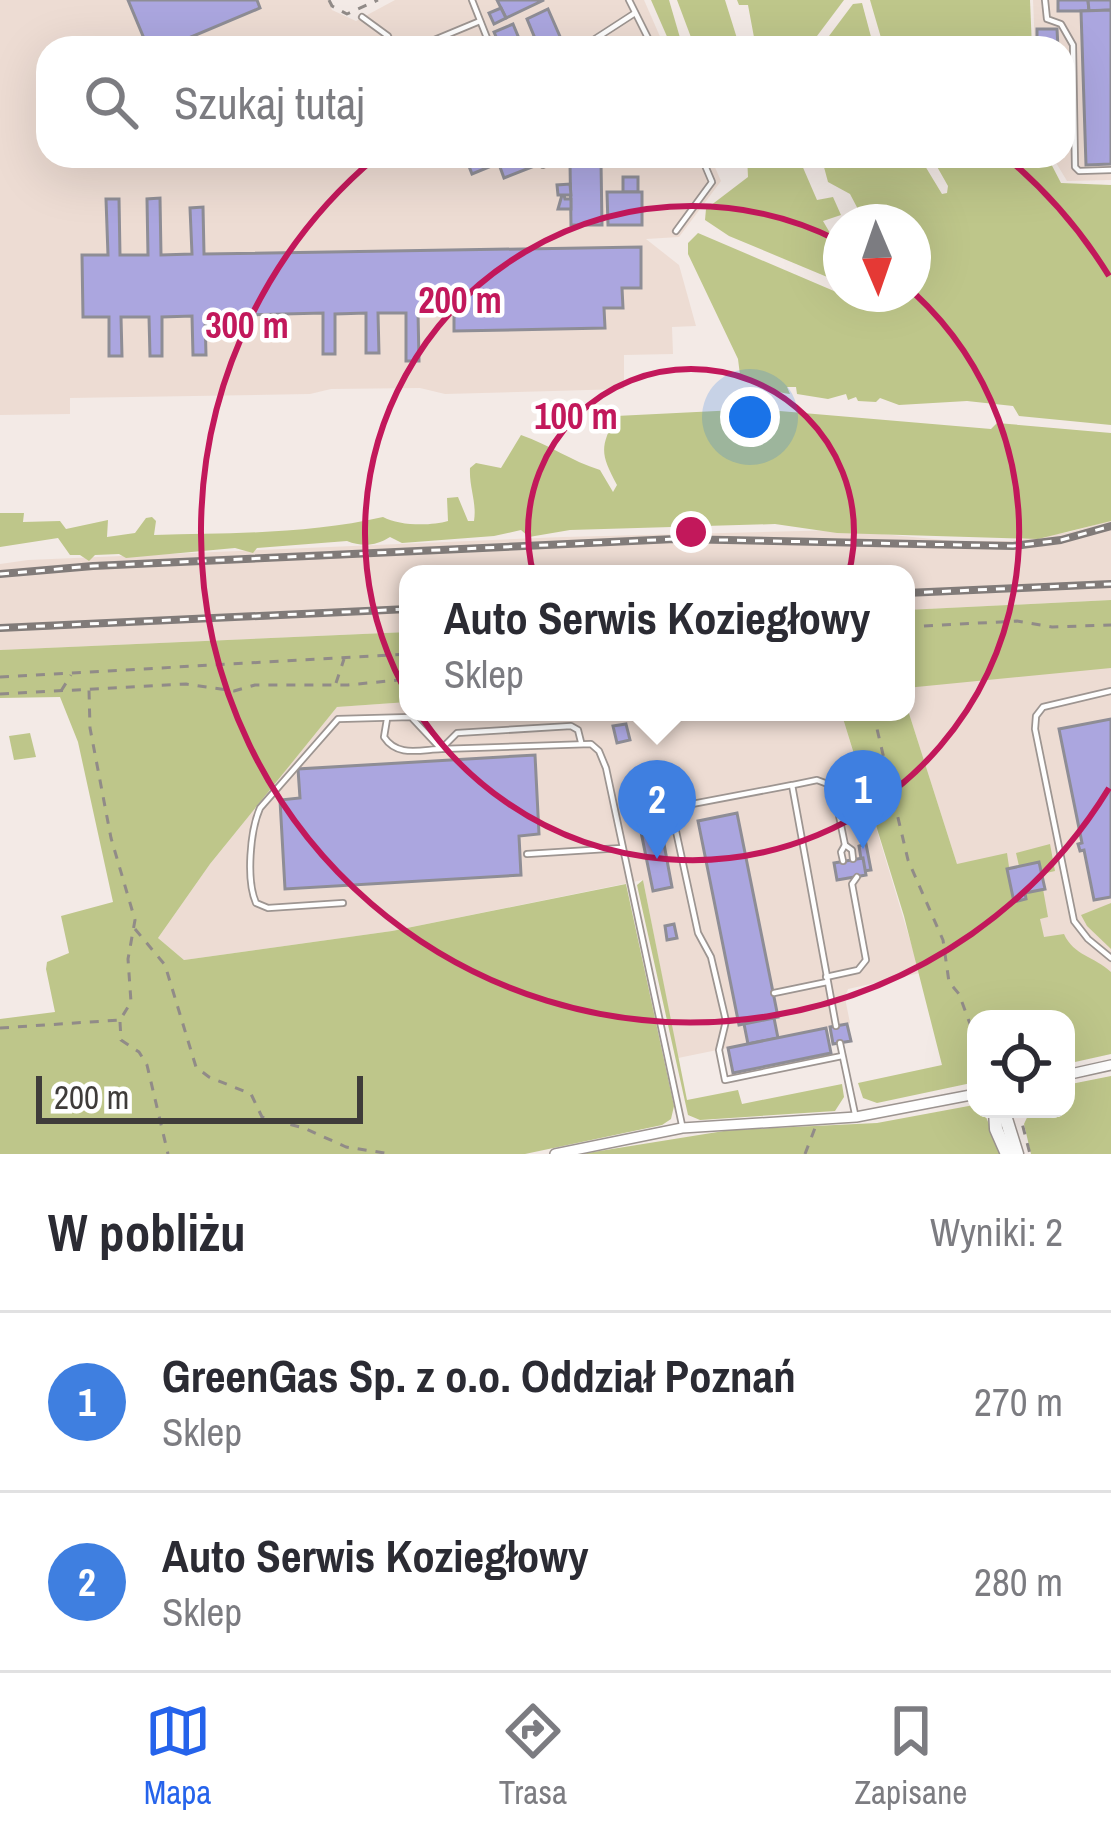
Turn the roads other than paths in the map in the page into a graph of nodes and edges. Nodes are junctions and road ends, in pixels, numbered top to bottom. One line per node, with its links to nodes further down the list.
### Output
1 (472, 0): 6 (lane)
2 (628, 0): 4 (lane)
3 (1045, 0): 12 (lane)
4 (634, 13): 10 (lane); 11 (lane)
5 (362, 17): 7 (lane)
6 (480, 21): 8 (lane); 9 (lane)
7 (388, 36)
8 (444, 36)
9 (486, 36)
10 (599, 36)
11 (646, 36)
12 (1067, 36)
13 (1075, 167): 15 (lane)
14 (706, 168): 16 (lane)
15 (1111, 170)
16 (676, 231)
17 (1111, 691): 33 (lane)
18 (389, 716): 19 (lane); 24 (lane); 32 (lane)
19 (399, 717)
20 (415, 721): 24 (lane)
21 (479, 731): 22 (lane); 23 (lane); 24 (lane)
22 (581, 742): 23 (lane); 27 (lane)
23 (480, 747): 24 (lane)
24 (441, 749)
25 (792, 785): 26 (lane); 34 (lane); 38 (lane)
26 (845, 845): 29 (lane); 30 (lane)
27 (622, 848): 28 (lane); 45 (lane)
28 (527, 854)
29 (854, 860)
30 (843, 862)
31 (856, 877): 34 (lane)
32 (343, 904)
33 (1111, 958)
34 (826, 979): 35 (lane); 36 (lane)
35 (774, 993)
36 (836, 1026)
37 (840, 1043): 38 (lane)
38 (842, 1056): 42 (lane)
39 (1111, 1065): 40 (street)
40 (1075, 1073)
41 (967, 1096): 42 (street)
42 (856, 1117): 45 (street)
43 (998, 1118): 47 (street)
44 (1005, 1118): 48 (street)
45 (682, 1128): 46 (street)
46 (555, 1154)
47 (1006, 1154)
48 (1017, 1154)

